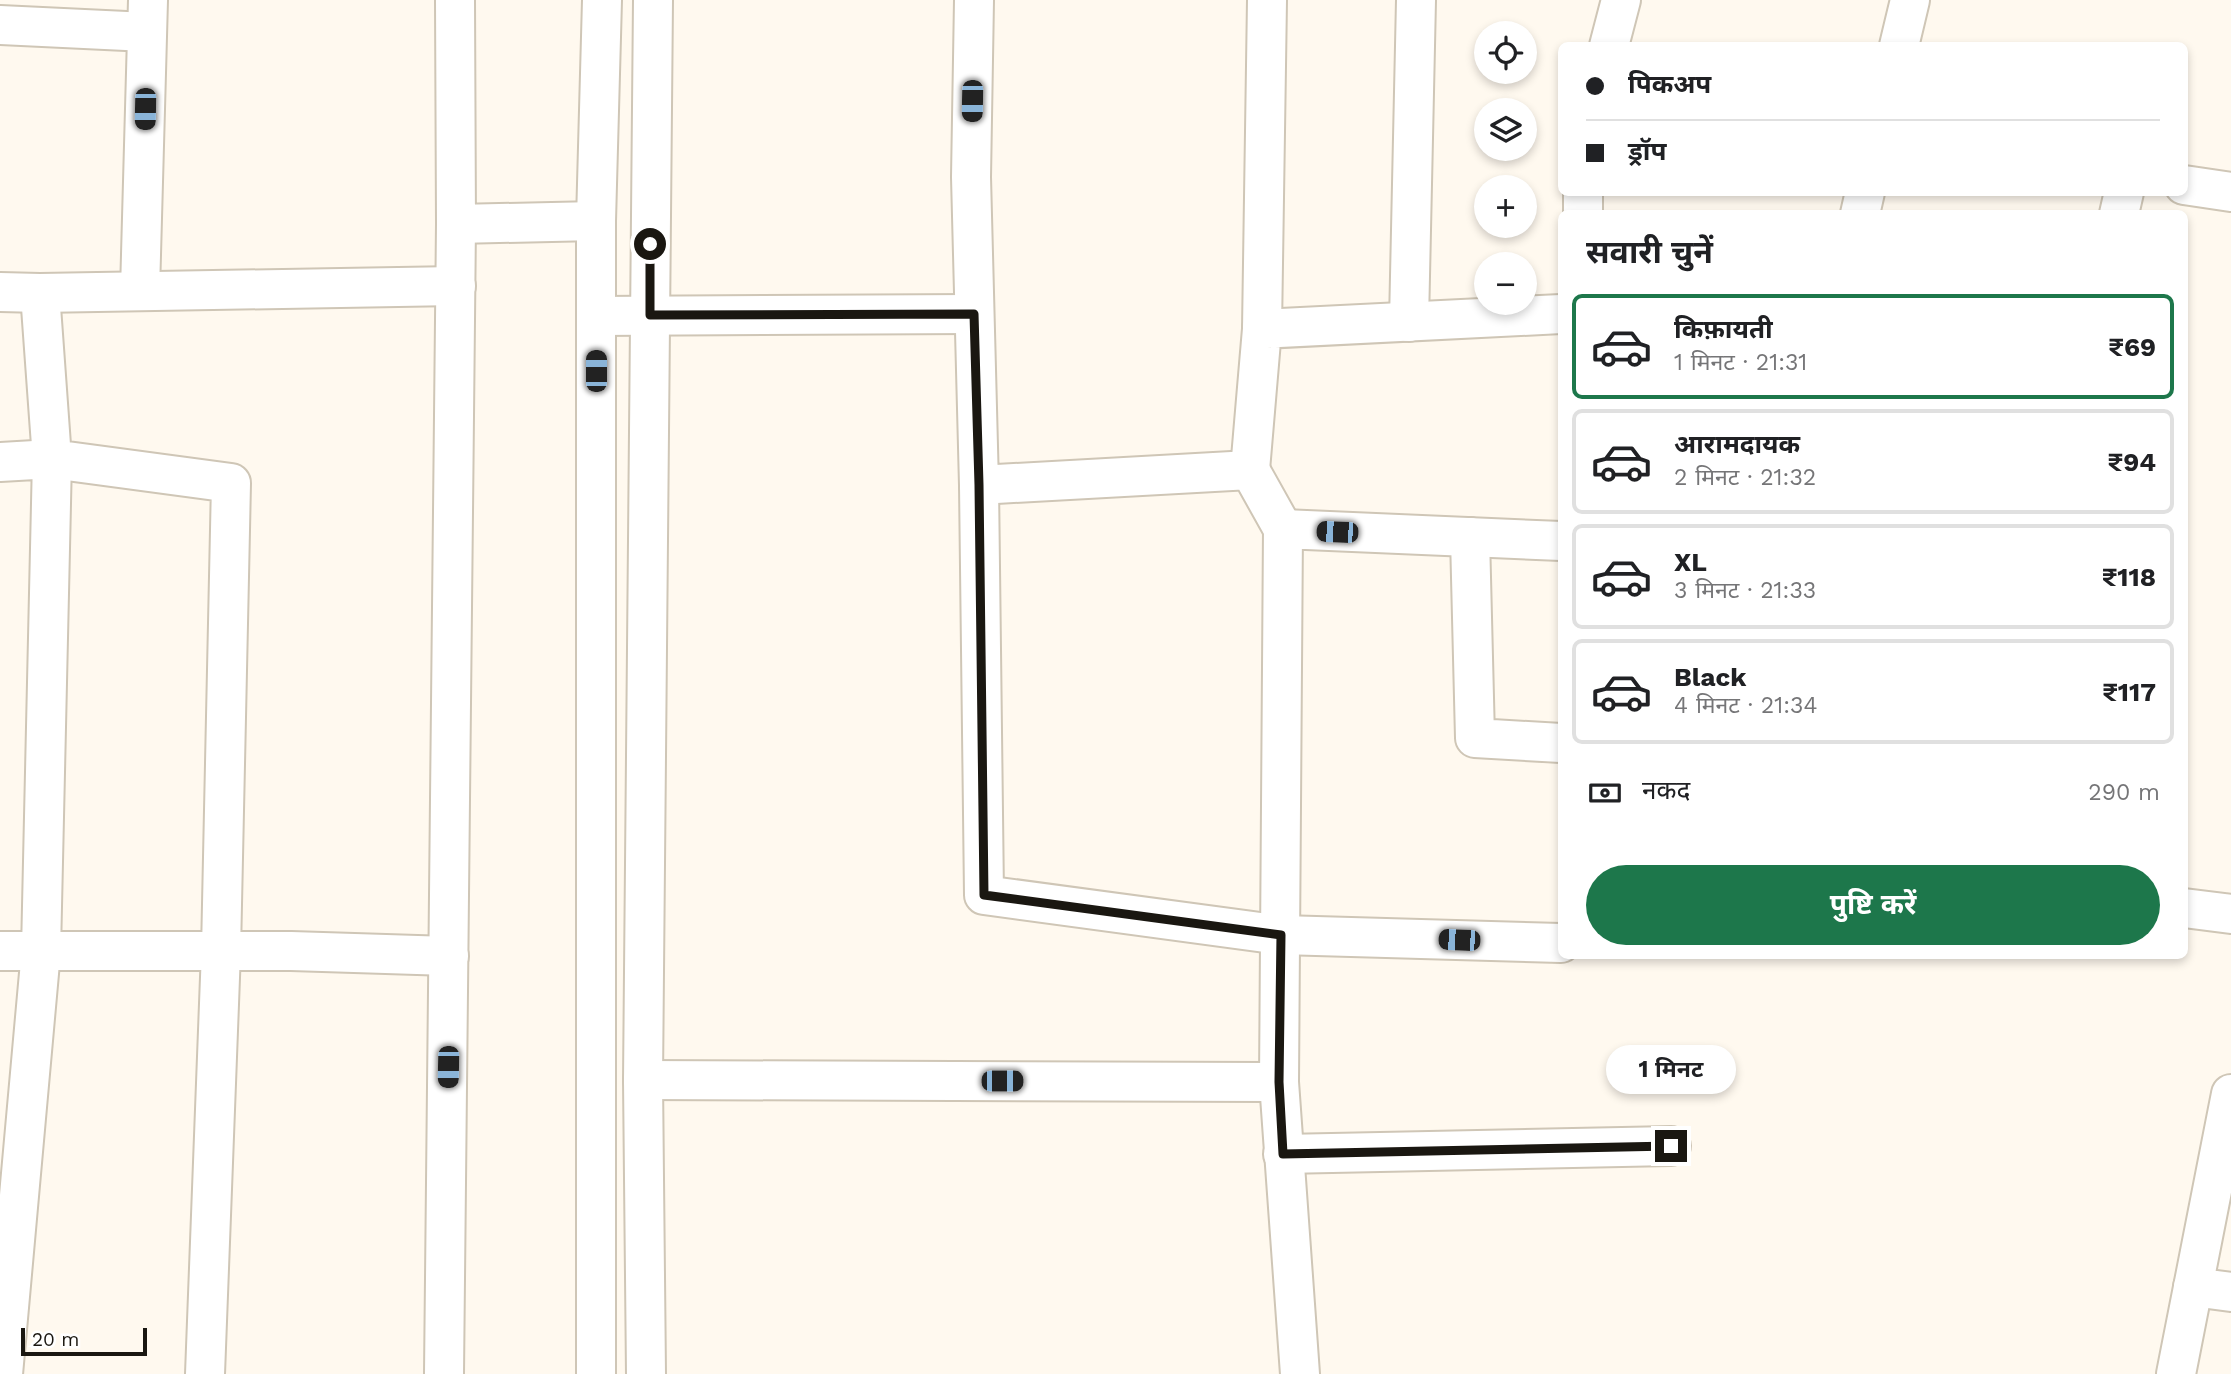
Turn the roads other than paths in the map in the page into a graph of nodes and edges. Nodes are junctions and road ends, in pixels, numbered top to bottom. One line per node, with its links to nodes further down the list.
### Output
1 (455, 0): 16 (street)
2 (601, 0): 15 (street)
3 (653, 0): 23 (street)
4 (974, 0): 21 (street)
5 (1267, 0): 26 (street)
6 (1416, 0): 25 (street)
7 (1621, 0): 11 (street)
8 (1910, 0): 12 (street)
9 (147, 16): 10 (street); 18 (street)
10 (0, 25)
11 (1610, 42)
12 (1900, 42)
13 (2188, 186): 14 (street)
14 (2231, 192)
15 (596, 221): 16 (street); 24 (street)
16 (456, 225): 17 (street)
17 (456, 286): 18 (street); 42 (street)
18 (140, 291): 20 (street)
19 (0, 292): 20 (street)
20 (40, 293): 27 (street)
21 (974, 314): 23 (street); 30 (street)
22 (1558, 314): 25 (street)
23 (650, 315): 24 (street); 43 (street)
24 (596, 316): 54 (street)
25 (1409, 322): 26 (street)
26 (1262, 329): 29 (street)
27 (52, 459): 28 (street); 40 (street); 41 (street)
28 (0, 462)
29 (1250, 470): 30 (street); 31 (street)
30 (979, 485): 37 (street)
31 (1283, 529): 32 (street); 37 (street)
32 (1470, 537): 33 (street); 34 (street)
33 (1558, 541)
34 (1558, 743)
35 (2188, 909): 36 (street)
36 (2231, 914)
37 (1281, 935): 38 (street); 44 (street)
38 (1558, 943)
39 (0, 951): 40 (street)
40 (41, 951): 41 (street); 48 (street)
41 (221, 951): 42 (street); 52 (street)
42 (449, 956): 53 (street)
43 (643, 1080): 44 (street); 55 (street)
44 (1279, 1082): 47 (street)
45 (2231, 1094): 49 (street)
46 (1671, 1146): 47 (street)
47 (1283, 1154): 56 (street)
48 (11, 1168): 51 (street)
49 (2193, 1287): 50 (street); 57 (street)
50 (2231, 1292)
51 (3, 1374)
52 (205, 1374)
53 (443, 1374)
54 (596, 1374)
55 (646, 1374)
56 (1300, 1374)
57 (2176, 1374)

